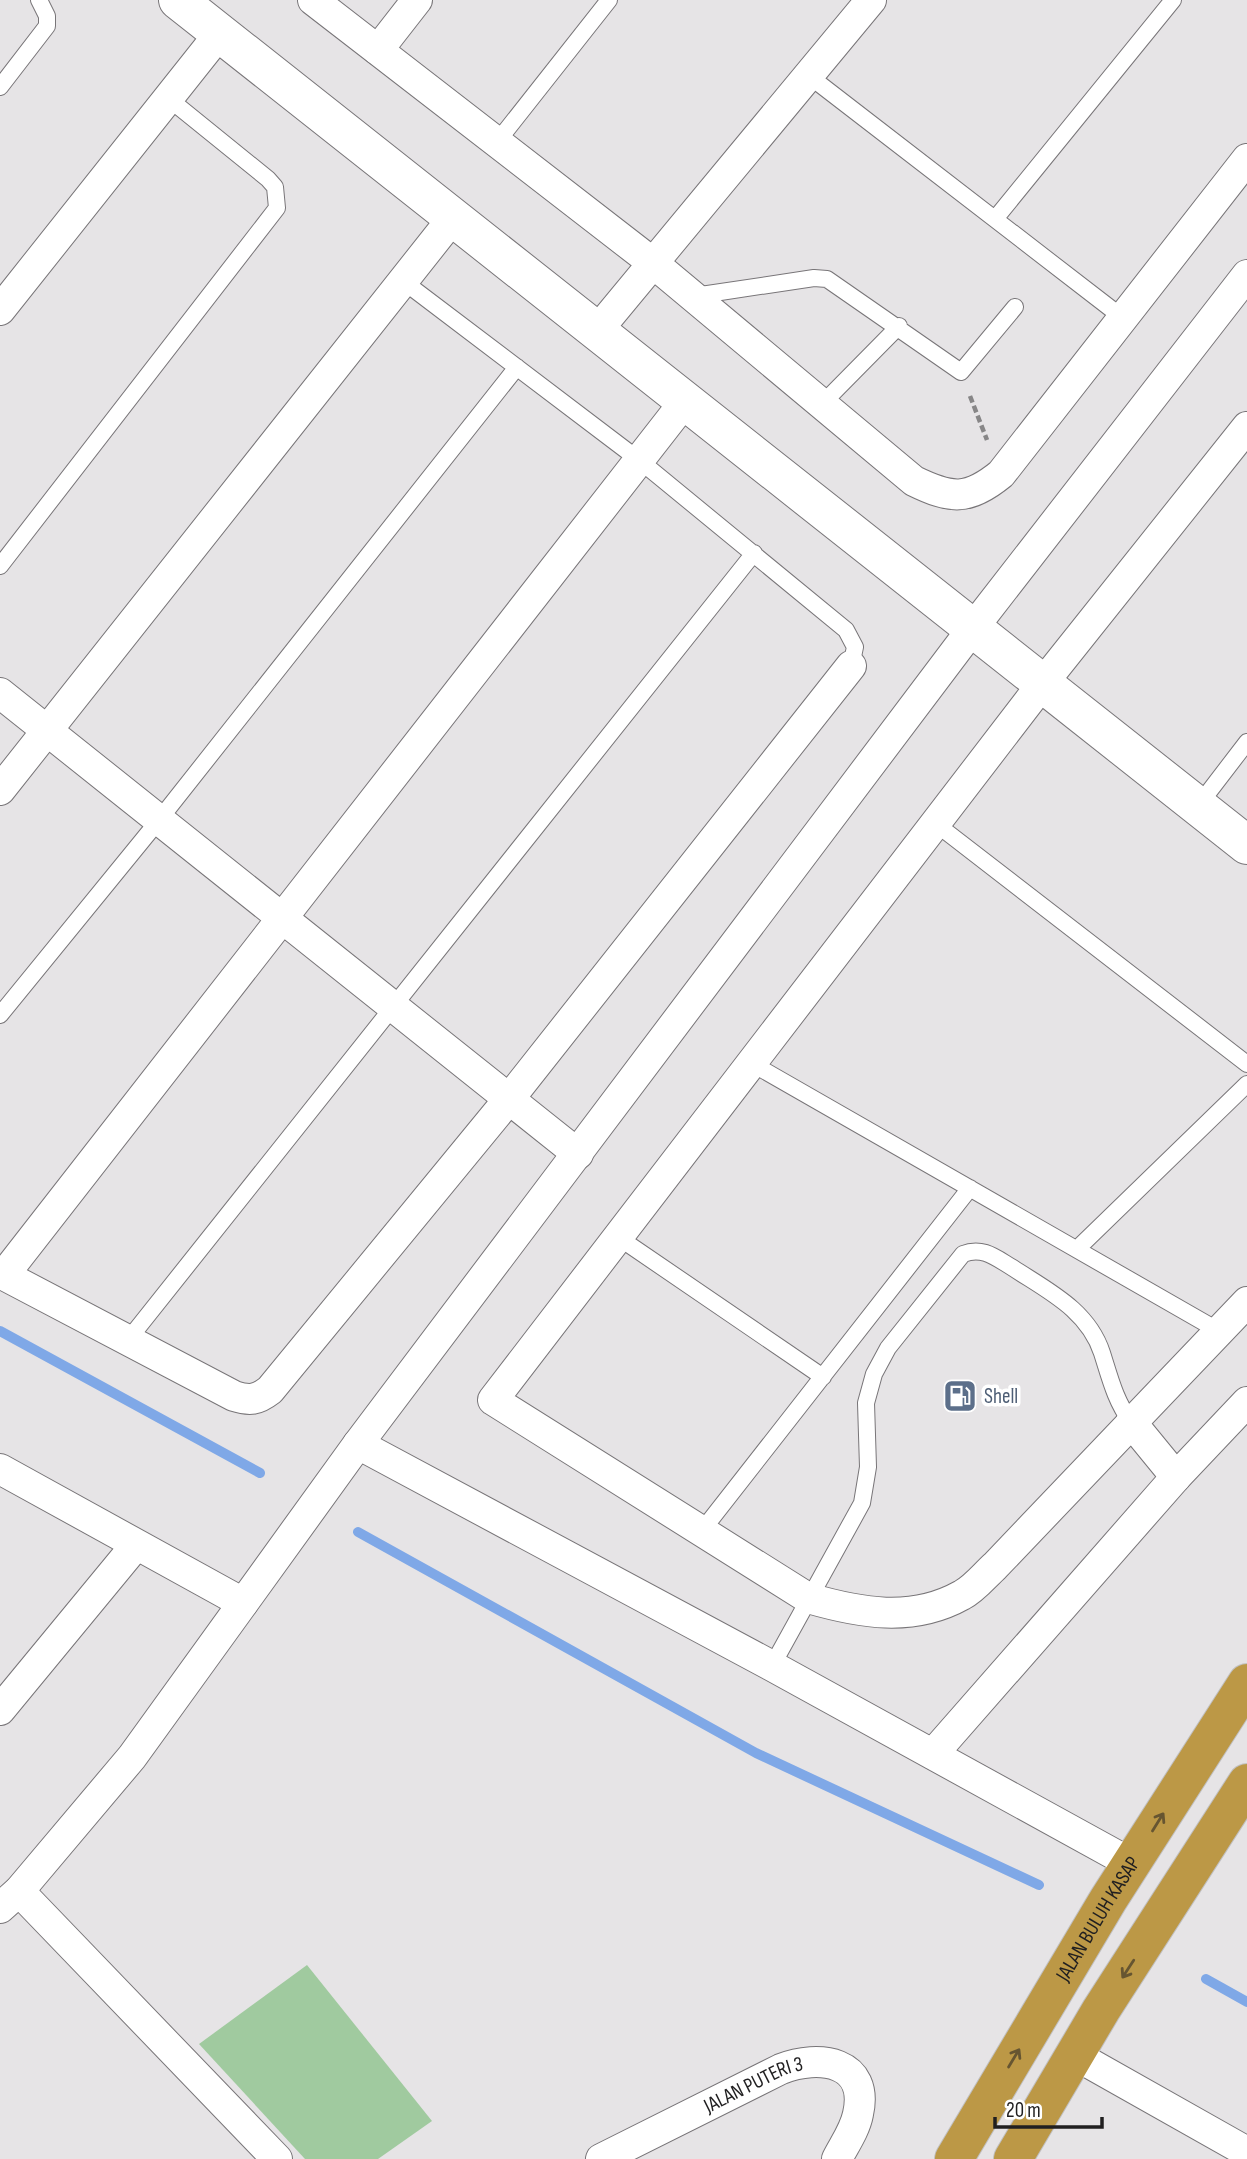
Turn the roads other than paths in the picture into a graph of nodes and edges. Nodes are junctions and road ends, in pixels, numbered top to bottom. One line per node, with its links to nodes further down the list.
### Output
1 (39, 0): 11 (lane)
2 (178, 0): 8 (street)
3 (313, 0): 9 (street)
4 (417, 0): 9 (street)
5 (609, 0): 13 (lane)
6 (871, 0): 10 (street)
7 (1172, 0): 16 (lane)
8 (220, 33): 12 (street); 15 (street)
9 (378, 50): 13 (street)
10 (808, 75): 16 (lane); 17 (street)
11 (0, 87)
12 (168, 98): 22 (street); 32 (lane)
13 (497, 142): 17 (street)
14 (1247, 159): 23 (street)
15 (452, 219): 19 (street); 25 (street)
16 (995, 219): 23 (lane)
17 (653, 263): 20 (street); 25 (street)
18 (1247, 275): 33 (street)
19 (403, 281): 26 (lane); 37 (street)
20 (693, 296): 24 (lane); 28 (street)
21 (1015, 307): 24 (lane)
22 (0, 310)
23 (1123, 318): 28 (street)
24 (899, 326): 28 (lane)
25 (596, 332): 27 (street)
26 (517, 367): 30 (lane); 41 (lane)
27 (686, 400): 30 (street); 33 (street)
28 (822, 404)
29 (1247, 427): 35 (street)
30 (639, 460): 31 (lane); 44 (street)
31 (754, 553): 34 (lane); 45 (lane)
32 (0, 566)
33 (973, 628): 35 (street); 51 (street)
34 (851, 666): 50 (street)
35 (1043, 684): 40 (street); 42 (street)
36 (0, 693): 37 (street)
37 (47, 730): 39 (street); 41 (street)
38 (1247, 743): 40 (lane)
39 (0, 790)
40 (1198, 806): 43 (street)
41 (159, 820): 44 (street); 46 (lane)
42 (935, 823): 47 (street); 48 (lane)
43 (1247, 845)
44 (282, 918): 45 (street); 55 (street)
45 (393, 1006): 50 (street); 58 (lane)
46 (0, 1015)
47 (751, 1063): 52 (lane); 53 (street)
48 (1247, 1064)
49 (1247, 1084): 54 (lane)
50 (509, 1099): 51 (street); 58 (street)
51 (578, 1154): 62 (street)
52 (970, 1188): 54 (lane); 59 (lane)
53 (618, 1237): 59 (lane); 65 (street)
54 (1077, 1250): 57 (lane)
55 (2, 1274): 58 (street)
56 (1247, 1302): 57 (street)
57 (1219, 1331): 61 (street)
58 (128, 1340)
59 (823, 1377): 65 (lane)
60 (1247, 1402): 64 (street)
61 (1131, 1422): 64 (street); 67 (street); 67 (lane)
62 (358, 1444): 68 (street); 69 (street)
63 (0, 1469): 66 (street)
64 (1176, 1477): 72 (street)
65 (701, 1532): 67 (street)
66 (136, 1545): 68 (street); 71 (street)
67 (808, 1598): 69 (lane)
68 (243, 1603): 75 (street)
69 (772, 1666): 72 (street)
70 (1247, 1683): 74 (highway, JALAN BULUH KASAP, one-way to 70)
71 (0, 1710)
72 (933, 1754): 74 (street)
73 (1247, 1783): 76 (highway, one-way to 76)
74 (1132, 1864): 81 (highway, JALAN BULUH KASAP, one-way to 74)
75 (10, 1900): 79 (street)
76 (1075, 2055): 78 (street); 82 (highway)
77 (844, 2146): 80 (street, JALAN PUTERI 3)
78 (1232, 2151)
79 (277, 2159)
80 (601, 2159)
81 (954, 2159)
82 (1013, 2159)

